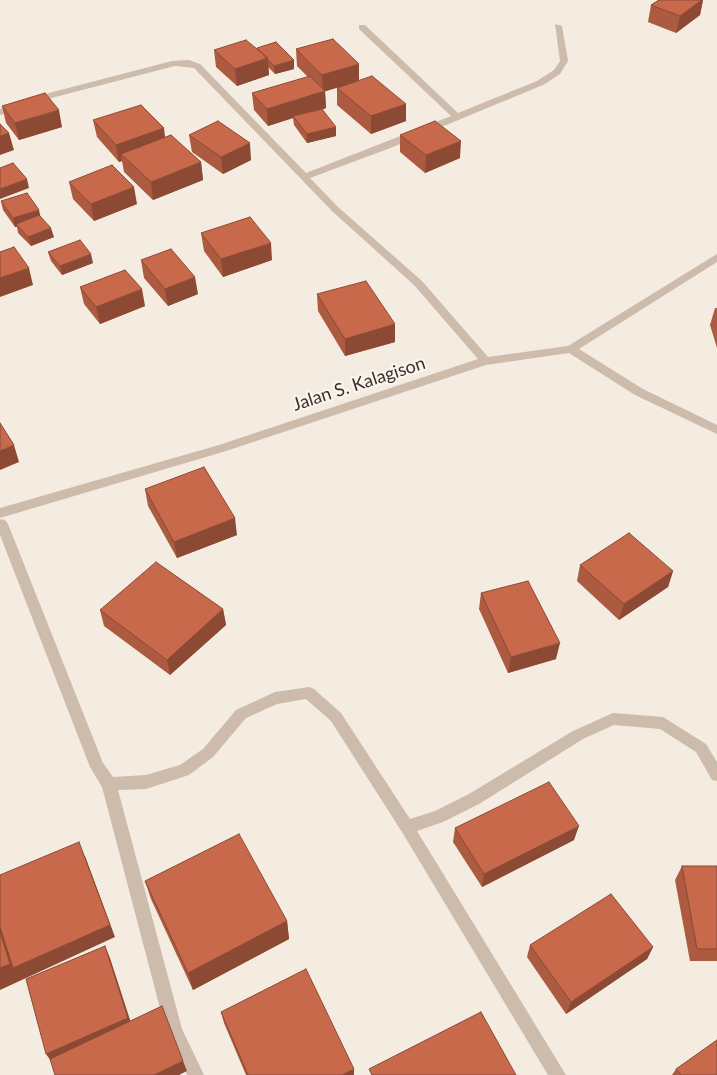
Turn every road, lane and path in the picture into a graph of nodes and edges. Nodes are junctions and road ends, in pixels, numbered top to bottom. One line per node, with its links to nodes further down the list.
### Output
1 (362, 26): 4 (street)
2 (558, 26): 4 (street)
3 (0, 112): 5 (street)
4 (457, 117): 5 (street)
5 (304, 177): 8 (street)
6 (717, 257): 7 (street)
7 (571, 349): 8 (street, Jalan S. Kalagison); 9 (street)
8 (485, 361): 10 (street, Jalan S. Kalagison)
9 (717, 430)
10 (1, 519): 12 (street)
11 (717, 775): 13 (street)
12 (109, 784): 13 (street); 14 (street)
13 (407, 827): 15 (street)
14 (196, 1075)
15 (558, 1075)

